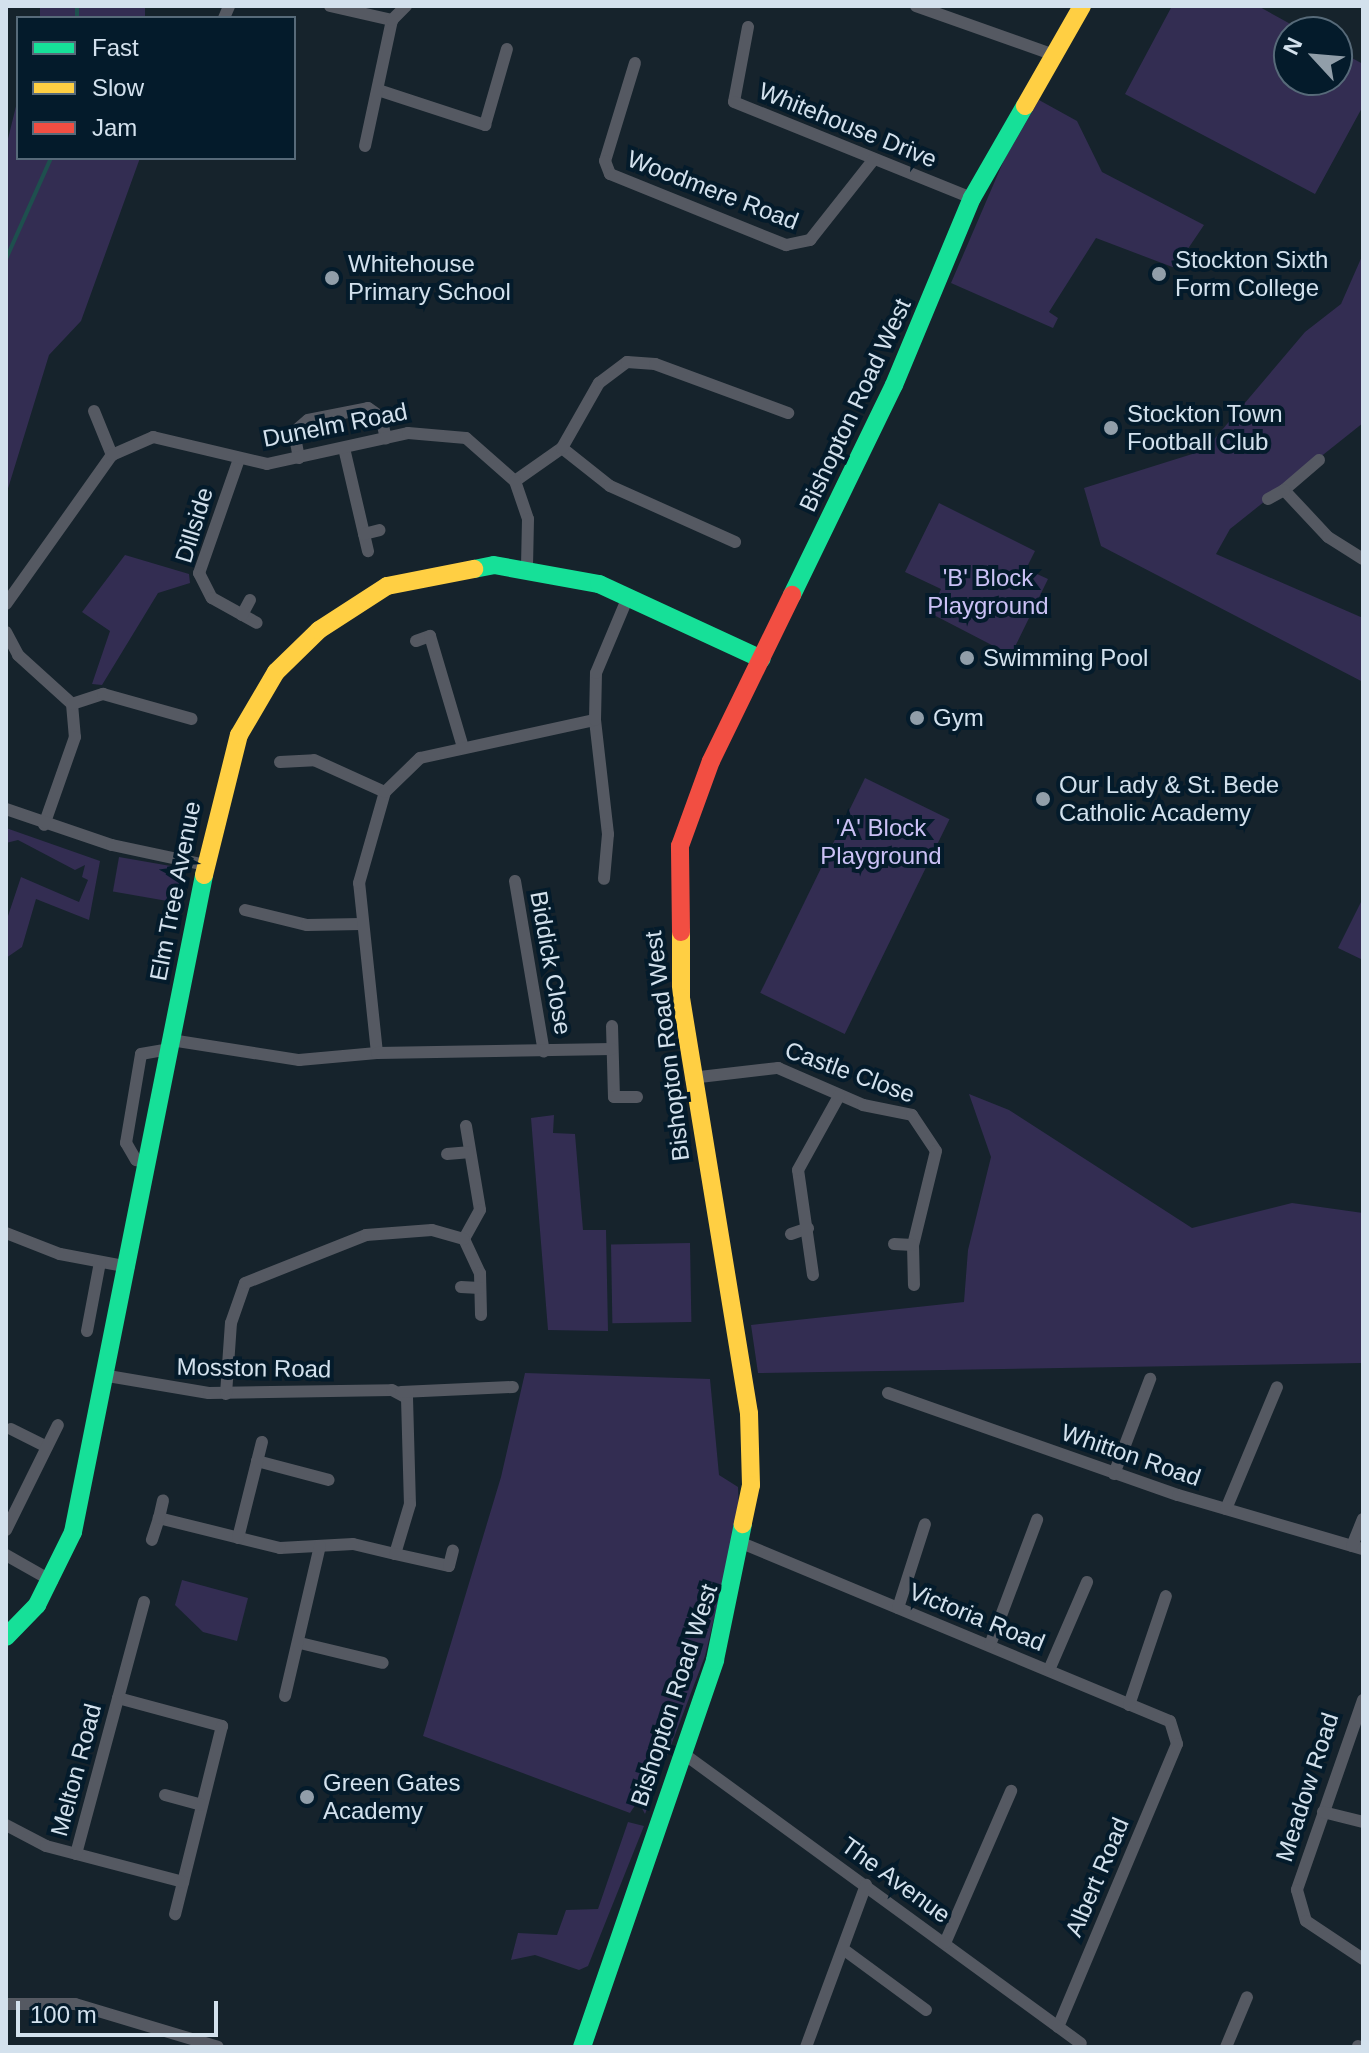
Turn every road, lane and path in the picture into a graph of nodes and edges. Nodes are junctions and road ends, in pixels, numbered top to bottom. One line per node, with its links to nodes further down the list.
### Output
1 (330, 6): 5 (street)
2 (406, 6): 5 (street)
3 (916, 6): 8 (street)
4 (1082, 6): 8 (street, Bishopton Road West)
5 (392, 20): 10 (street)
6 (748, 27): 14 (street, Whitehouse Drive)
7 (507, 49): 11 (street)
8 (1049, 53): 15 (street, Bishopton Road West)
9 (635, 63): 14 (street, Woodmere Road)
10 (378, 90): 11 (street); 13 (street)
11 (485, 125): 12 (street)
12 (481, 139)
13 (365, 146)
14 (874, 159): 15 (street, Whitehouse Drive)
15 (972, 198): 41 (street, Bishopton Road West)
16 (94, 411): 21 (street)
17 (788, 413): 20 (street)
18 (386, 438): 19 (street, Dunelm Road); 22 (street); 25 (street, Dunelm Road)
19 (344, 448): 22 (street, Dunelm Road); 29 (street)
20 (562, 448): 25 (street); 30 (street)
21 (112, 455): 23 (street, Dunelm Road); 36 (street)
22 (299, 458): 23 (street, Dunelm Road)
23 (239, 459): 37 (street, Dillside)
24 (1319, 460): 26 (street)
25 (515, 481): 33 (street, Dunelm Road)
26 (1284, 490): 27 (street); 32 (street)
27 (1268, 499)
28 (380, 530): 29 (street)
29 (364, 534): 31 (street)
30 (735, 542)
31 (368, 551)
32 (1363, 559)
33 (527, 567): 34 (street, Elm Tree Avenue); 50 (street, Elm Tree Avenue)
34 (628, 597): 41 (street, Elm Tree Avenue); 44 (street)
35 (250, 600): 37 (street)
36 (6, 604)
37 (242, 615): 38 (street, Dillside)
38 (257, 623)
39 (6, 632): 42 (street)
40 (416, 641): 45 (street)
41 (761, 659): 60 (street, Bishopton Road West)
42 (72, 704): 43 (street); 49 (street)
43 (192, 719)
44 (595, 720): 45 (street); 51 (street)
45 (462, 744): 47 (street)
46 (280, 762): 47 (street)
47 (385, 792): 54 (street)
48 (6, 809): 49 (street)
49 (44, 825): 50 (street)
50 (205, 865): 56 (street, Elm Tree Avenue)
51 (604, 879)
52 (515, 881): 58 (street, Biddick Close)
53 (245, 910): 54 (street)
54 (361, 924): 59 (street)
55 (612, 1026): 57 (street, Biddick Close)
56 (170, 1045): 59 (street, Biddick Close); 66 (street, Elm Tree Avenue); 66 (street)
57 (612, 1049): 58 (street, Biddick Close); 62 (street, Biddick Close)
58 (544, 1052): 59 (street, Biddick Close)
59 (377, 1053)
60 (691, 1078): 61 (street, Castle Close); 104 (street, Bishopton Road West)
61 (839, 1096): 67 (street); 72 (street, Castle Close)
62 (637, 1097)
63 (466, 1126): 64 (street)
64 (468, 1152): 65 (street); 70 (street)
65 (447, 1154)
66 (149, 1163): 74 (street, Elm Tree Avenue)
67 (808, 1228): 69 (street); 75 (street)
68 (6, 1233): 73 (street)
69 (791, 1234)
70 (464, 1239): 78 (street); 86 (street)
71 (894, 1244): 72 (street)
72 (913, 1245): 76 (street, Castle Close)
73 (100, 1262): 74 (street); 80 (street)
74 (129, 1267): 81 (street, Elm Tree Avenue)
75 (813, 1275)
76 (914, 1285)
77 (461, 1287): 78 (street)
78 (480, 1288): 79 (street)
79 (481, 1315)
80 (87, 1331)
81 (108, 1376): 86 (street, Mosston Road); 110 (street, Elm Tree Avenue)
82 (1150, 1379): 93 (street)
83 (513, 1387): 87 (street, Mosston Road)
84 (1277, 1387): 96 (street)
85 (888, 1393): 93 (street, Whitton Road)
86 (226, 1394): 87 (street, Mosston Road)
87 (404, 1395): 108 (street)
88 (58, 1425): 91 (street)
89 (11, 1429): 91 (street)
90 (262, 1442): 92 (street)
91 (47, 1447): 101 (street)
92 (257, 1461): 94 (street); 102 (street)
93 (1114, 1474): 96 (street, Whitton Road)
94 (329, 1480)
95 (163, 1500): 97 (street)
96 (1226, 1509): 106 (street, Whitton Road)
97 (159, 1518): 102 (street); 103 (street)
98 (1363, 1519): 106 (street)
99 (1037, 1520): 117 (street)
100 (925, 1524): 114 (street)
101 (6, 1530)
102 (238, 1538): 105 (street)
103 (152, 1540)
104 (744, 1544): 114 (street, Victoria Road); 125 (street, Bishopton Road West)
105 (320, 1546): 108 (street); 116 (street)
106 (1357, 1548)
107 (453, 1550): 108 (street)
108 (395, 1554)
109 (6, 1555): 110 (street)
110 (52, 1581): 115 (street, Elm Tree Avenue)
111 (1087, 1582): 119 (street)
112 (1166, 1596): 123 (street)
113 (144, 1602): 121 (street, Melton Road)
114 (898, 1608): 117 (street, Victoria Road)
115 (6, 1637)
116 (300, 1643): 118 (street); 120 (street)
117 (990, 1645): 119 (street, Victoria Road)
118 (383, 1663)
119 (1049, 1670): 123 (street, Victoria Road)
120 (285, 1696)
121 (118, 1698): 128 (street, Melton Road); 132 (street, Melton Road)
122 (1363, 1700): 129 (street, Meadow Road)
123 (1129, 1705): 124 (street, Victoria Road)
124 (1177, 1744): 144 (street, Albert Road)
125 (684, 1754): 134 (street, The Avenue); 146 (street, Bishopton Road West)
126 (1011, 1791): 136 (street)
127 (165, 1795): 128 (street)
128 (202, 1805): 133 (street, Melton Road)
129 (1323, 1812): 130 (street); 138 (street, Meadow Road)
130 (1363, 1822)
131 (6, 1825): 132 (street, Melton Road)
132 (76, 1854): 133 (street, Melton Road)
133 (183, 1882): 135 (street, Melton Road)
134 (866, 1885): 136 (street, The Avenue); 137 (street)
135 (175, 1914)
136 (945, 1943): 144 (street, The Avenue)
137 (843, 1949): 141 (street); 148 (street)
138 (1363, 1959)
139 (1247, 1997): 142 (street)
140 (6, 2004): 147 (street)
141 (926, 2010)
142 (1240, 2015): 143 (street); 149 (street)
143 (1255, 2021)
144 (1058, 2027): 145 (street, The Avenue)
145 (1081, 2043)
146 (587, 2046)
147 (218, 2047)
148 (806, 2047)
149 (1226, 2047)

